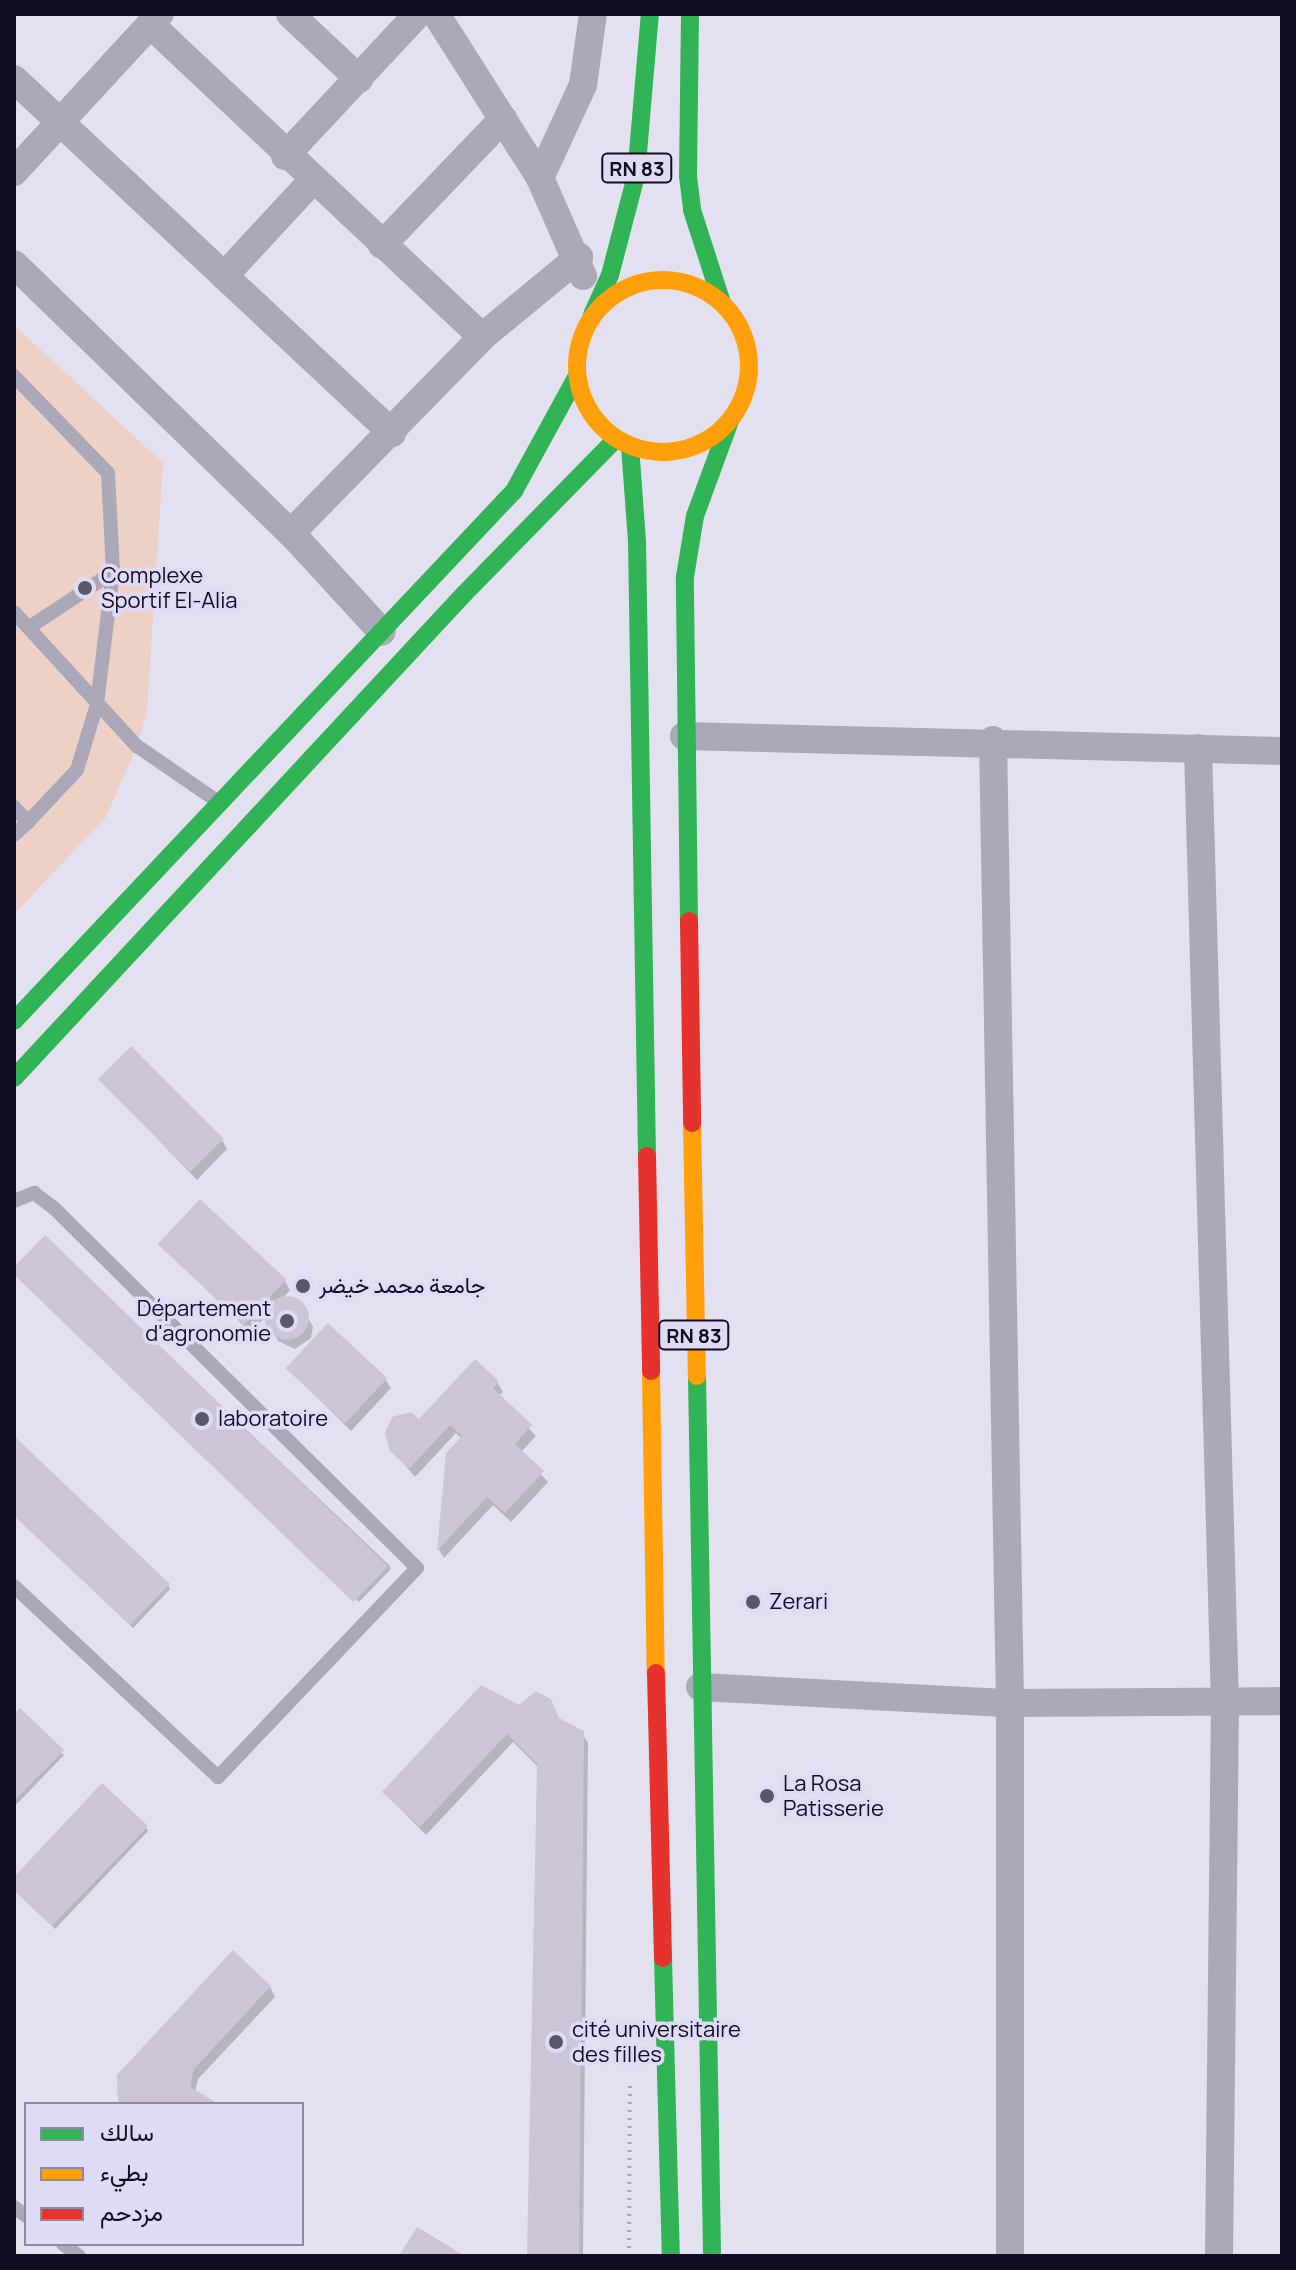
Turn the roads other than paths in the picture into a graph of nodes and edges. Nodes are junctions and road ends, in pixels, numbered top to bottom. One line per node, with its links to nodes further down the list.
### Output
1 (290, 14): 9 (street)
2 (418, 14): 9 (street)
3 (436, 14): 10 (street)
4 (593, 14): 14 (street)
5 (650, 14): 21 (main road, RN 83)
6 (690, 14): 20 (main road, RN 83)
7 (156, 20): 11 (street); 12 (street)
8 (14, 79): 11 (street)
9 (359, 79): 12 (street)
10 (503, 119): 14 (street); 16 (street)
11 (62, 122): 13 (street); 19 (street)
12 (285, 156): 15 (street)
13 (14, 172)
14 (540, 178): 17 (street)
15 (312, 181): 16 (street); 19 (street)
16 (382, 245): 22 (street)
17 (579, 257): 21 (street); 22 (street)
18 (14, 264): 28 (street)
19 (224, 276): 26 (street)
20 (722, 303): 21 (main road); 25 (main road)
21 (592, 315): 24 (main road)
22 (482, 337): 26 (street)
23 (14, 376): 29 (lane)
24 (577, 376): 27 (main road); 32 (main road)
25 (730, 421): 27 (main road); 34 (main road, RN 83)
26 (392, 433): 28 (street)
27 (623, 442): 43 (main road); 50 (main road, RN 83)
28 (291, 533): 32 (street)
29 (113, 572): 31 (lane); 33 (lane)
30 (14, 612): 31 (lane)
31 (30, 627): 33 (lane)
32 (382, 632): 38 (main road)
33 (97, 704): 38 (lane); 40 (lane)
34 (684, 736): 35 (street); 46 (main road, RN 83)
35 (993, 740): 36 (street); 49 (street)
36 (1198, 748): 37 (street); 48 (street)
37 (1282, 751)
38 (221, 804): 42 (main road)
39 (14, 807): 40 (lane)
40 (28, 822): 41 (lane)
41 (14, 835)
42 (14, 1021)
43 (14, 1078)
44 (14, 1201): 45 (lane)
45 (14, 1586)
46 (700, 1687): 49 (street); 51 (main road, RN 83)
47 (1282, 1701): 48 (street)
48 (1225, 1702): 49 (street); 53 (street)
49 (1010, 1703): 52 (street)
50 (671, 2256)
51 (712, 2256)
52 (1010, 2256)
53 (1219, 2256)

